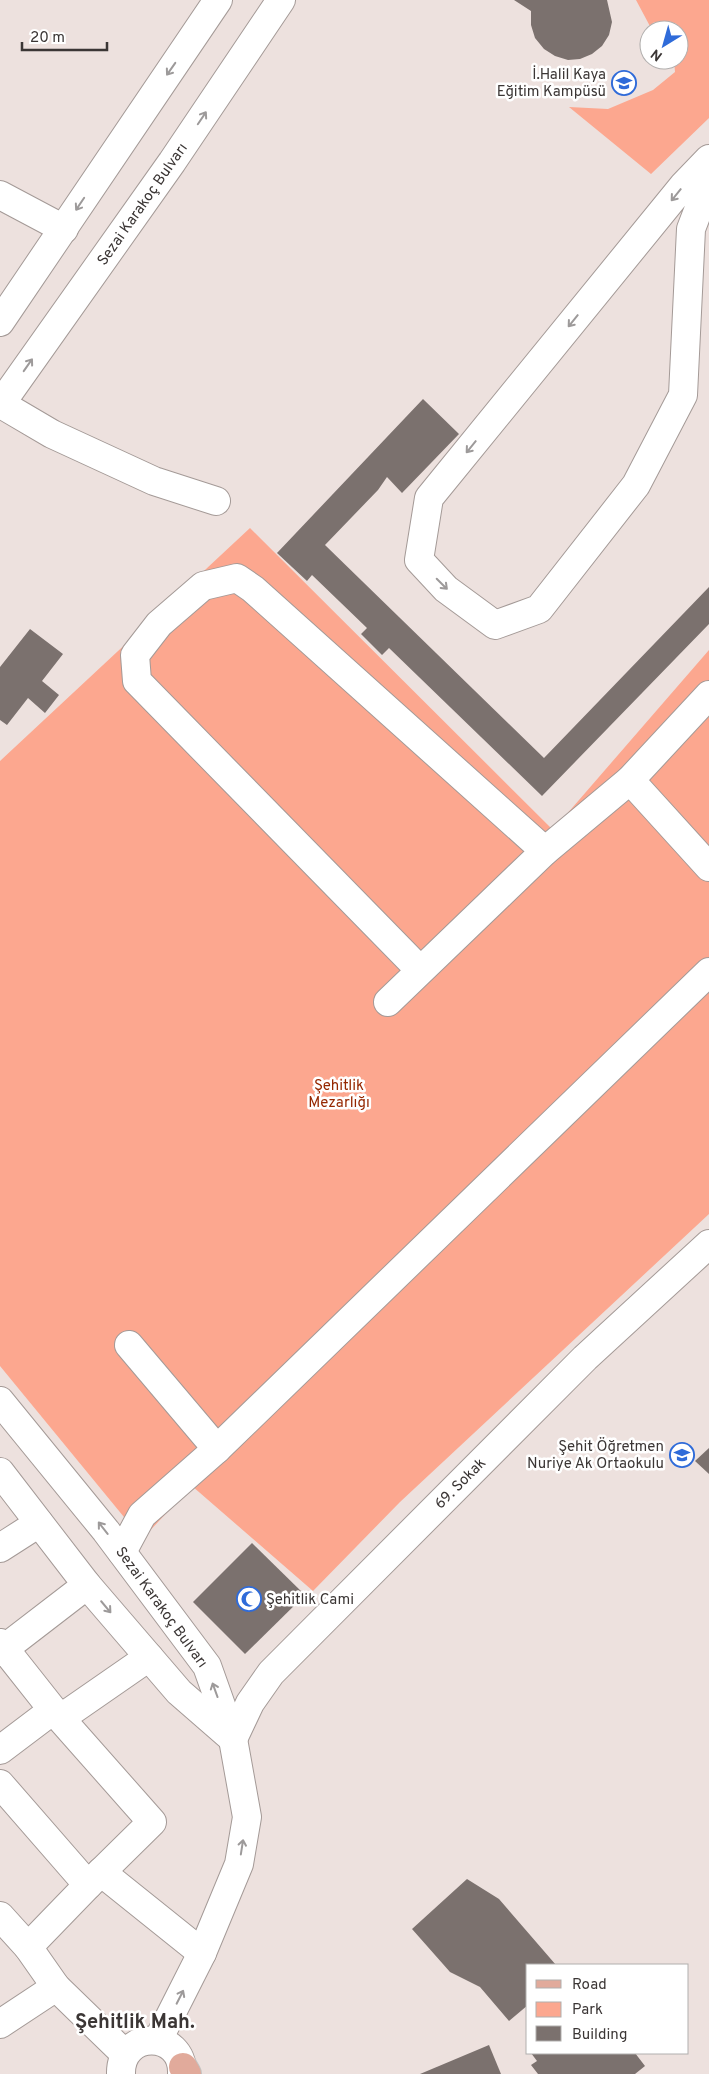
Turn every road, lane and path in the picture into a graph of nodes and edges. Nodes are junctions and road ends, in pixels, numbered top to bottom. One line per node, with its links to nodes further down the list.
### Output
1 (218, 0): 6 (street, one-way to 6)
2 (281, 0): 8 (street, Sezai Karakoç Bulvarı, one-way to 2)
3 (709, 159): 4 (street, one-way to 4)
4 (709, 190)
5 (0, 195): 6 (street)
6 (64, 229): 7 (street)
7 (0, 322)
8 (0, 404): 9 (street)
9 (216, 502)
10 (709, 695): 11 (street)
11 (630, 780): 12 (street); 13 (street)
12 (544, 851): 14 (street); 14 (street)
13 (709, 867)
14 (420, 970): 16 (street)
15 (709, 972): 20 (street)
16 (388, 1002)
17 (709, 1244): 29 (street, 69. Sokak)
18 (129, 1345): 20 (street)
19 (0, 1401): 24 (street, Sezai Karakoç Bulvarı, one-way to 19)
20 (217, 1449): 24 (street)
21 (0, 1472): 22 (street)
22 (40, 1523): 23 (street); 25 (street)
23 (0, 1548)
24 (122, 1552): 29 (street, Sezai Karakoç Bulvarı, one-way to 24)
25 (88, 1585): 26 (street); 27 (street, one-way to 27)
26 (1, 1648): 28 (street)
27 (148, 1657): 28 (street); 29 (street)
28 (57, 1714): 30 (street); 32 (street)
29 (233, 1739): 35 (street, Sezai Karakoç Bulvarı, one-way to 29)
30 (0, 1750)
31 (0, 1784): 32 (street)
32 (95, 1879): 34 (street); 35 (street)
33 (0, 1916): 34 (street)
34 (28, 1946): 36 (street)
35 (202, 1953): 38 (street, Sezai Karakoç Bulvarı, one-way to 35)
36 (56, 1987): 37 (street); 39 (street)
37 (0, 2024)
38 (158, 2040): 39 (street); 40 (street)
39 (120, 2065)
40 (184, 2072)

